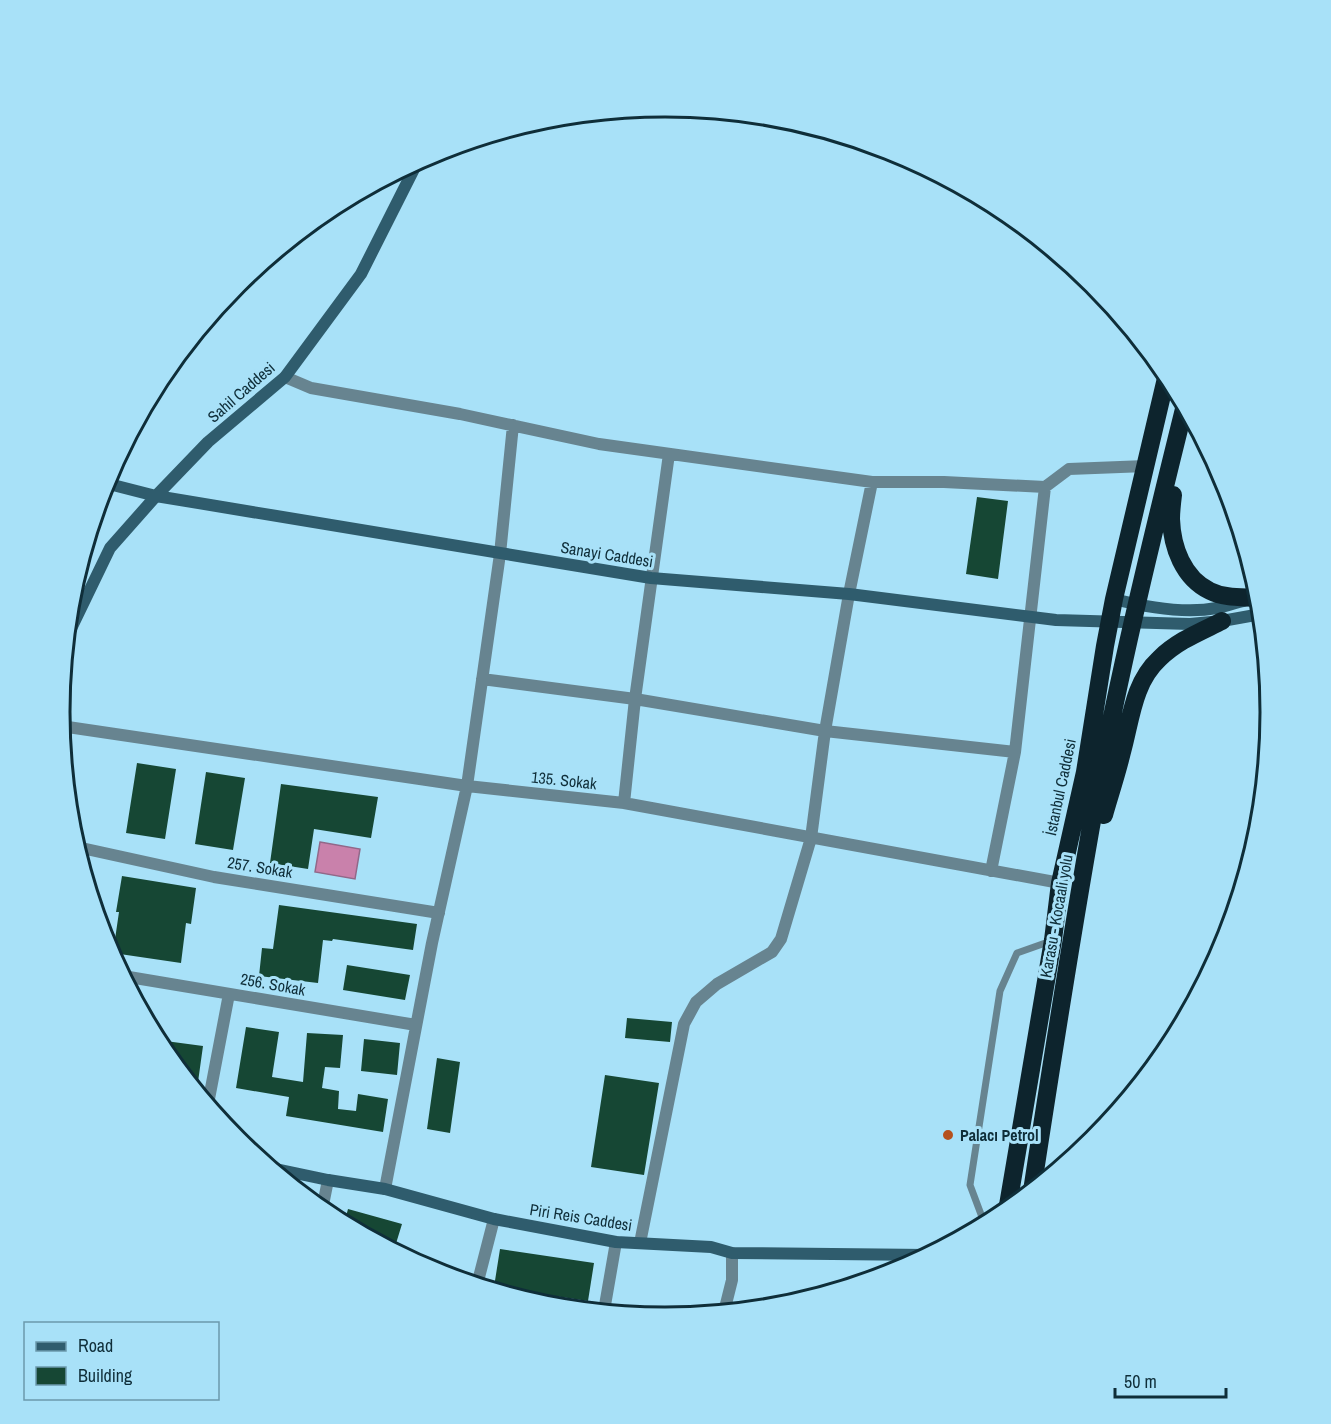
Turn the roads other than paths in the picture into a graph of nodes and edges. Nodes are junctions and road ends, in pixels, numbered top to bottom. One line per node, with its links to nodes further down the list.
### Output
1 (412, 174): 2 (street, Sahil Caddesi)
2 (285, 377): 5 (street); 12 (street, Sahil Caddesi)
3 (1164, 387): 8 (highway, İstanbul Caddesi)
4 (1182, 417): 6 (highway, Karasu - Kocaali yolu)
5 (513, 425): 7 (street); 13 (street)
6 (1178, 433): 17 (highway); 21 (highway, Karasu - Kocaali yolu)
7 (669, 454): 9 (street); 14 (street)
8 (1146, 466): 11 (street); 16 (highway, İstanbul Caddesi)
9 (872, 482): 11 (street); 15 (street)
10 (116, 485): 12 (street, Sanayi Caddesi)
11 (1045, 487): 22 (street)
12 (156, 496): 13 (street, Sanayi Caddesi); 20 (street, Sahil Caddesi)
13 (500, 554): 14 (street, Sanayi Caddesi); 25 (street)
14 (651, 578): 15 (street, Sanayi Caddesi); 26 (street)
15 (849, 594): 22 (street, Sanayi Caddesi); 28 (street)
16 (1114, 599): 21 (street); 24 (highway, İstanbul Caddesi)
17 (1250, 601)
18 (1250, 604): 21 (street)
19 (1251, 607): 23 (street)
20 (80, 611)
21 (1136, 614): 23 (street); 24 (street, Sanayi Caddesi); 36 (highway, Karasu - Kocaali yolu)
22 (1031, 617): 24 (street, Sanayi Caddesi); 29 (street)
23 (1222, 621): 36 (highway)
24 (1110, 622): 35 (highway, İstanbul Caddesi)
25 (482, 679): 26 (street); 30 (street)
26 (635, 699): 28 (street); 31 (street)
27 (71, 727): 30 (street, 135. Sokak)
28 (825, 731): 29 (street); 32 (street)
29 (1015, 752): 34 (street)
30 (467, 786): 31 (street, 135. Sokak); 37 (street)
31 (624, 803): 32 (street, 135. Sokak)
32 (811, 838): 34 (street, 135. Sokak); 52 (street)
33 (87, 849): 37 (street, 257. Sokak)
34 (991, 871): 35 (street, 135. Sokak)
35 (1060, 883): 38 (highway, İstanbul Caddesi)
36 (1078, 903): 44 (highway, Karasu - Kocaali yolu)
37 (439, 913): 41 (street)
38 (1053, 940): 47 (highway, İstanbul Caddesi); 49 (lane)
39 (133, 978): 40 (street, 256. Sokak)
40 (229, 994): 41 (street, 256. Sokak); 42 (street)
41 (416, 1025): 46 (street)
42 (210, 1094)
43 (288, 1172): 45 (street, Piri Reis Caddesi)
44 (1034, 1179)
45 (328, 1180): 46 (street, Piri Reis Caddesi); 48 (street)
46 (385, 1189): 50 (street, Piri Reis Caddesi)
47 (1009, 1197)
48 (324, 1199)
49 (982, 1216)
50 (494, 1219): 51 (street, Piri Reis Caddesi); 55 (street)
51 (616, 1242): 52 (street, Piri Reis Caddesi); 56 (street)
52 (640, 1243): 53 (street, Piri Reis Caddesi)
53 (732, 1253): 54 (street, Piri Reis Caddesi); 57 (street)
54 (909, 1255)
55 (479, 1277)
56 (605, 1304)
57 (726, 1304)

